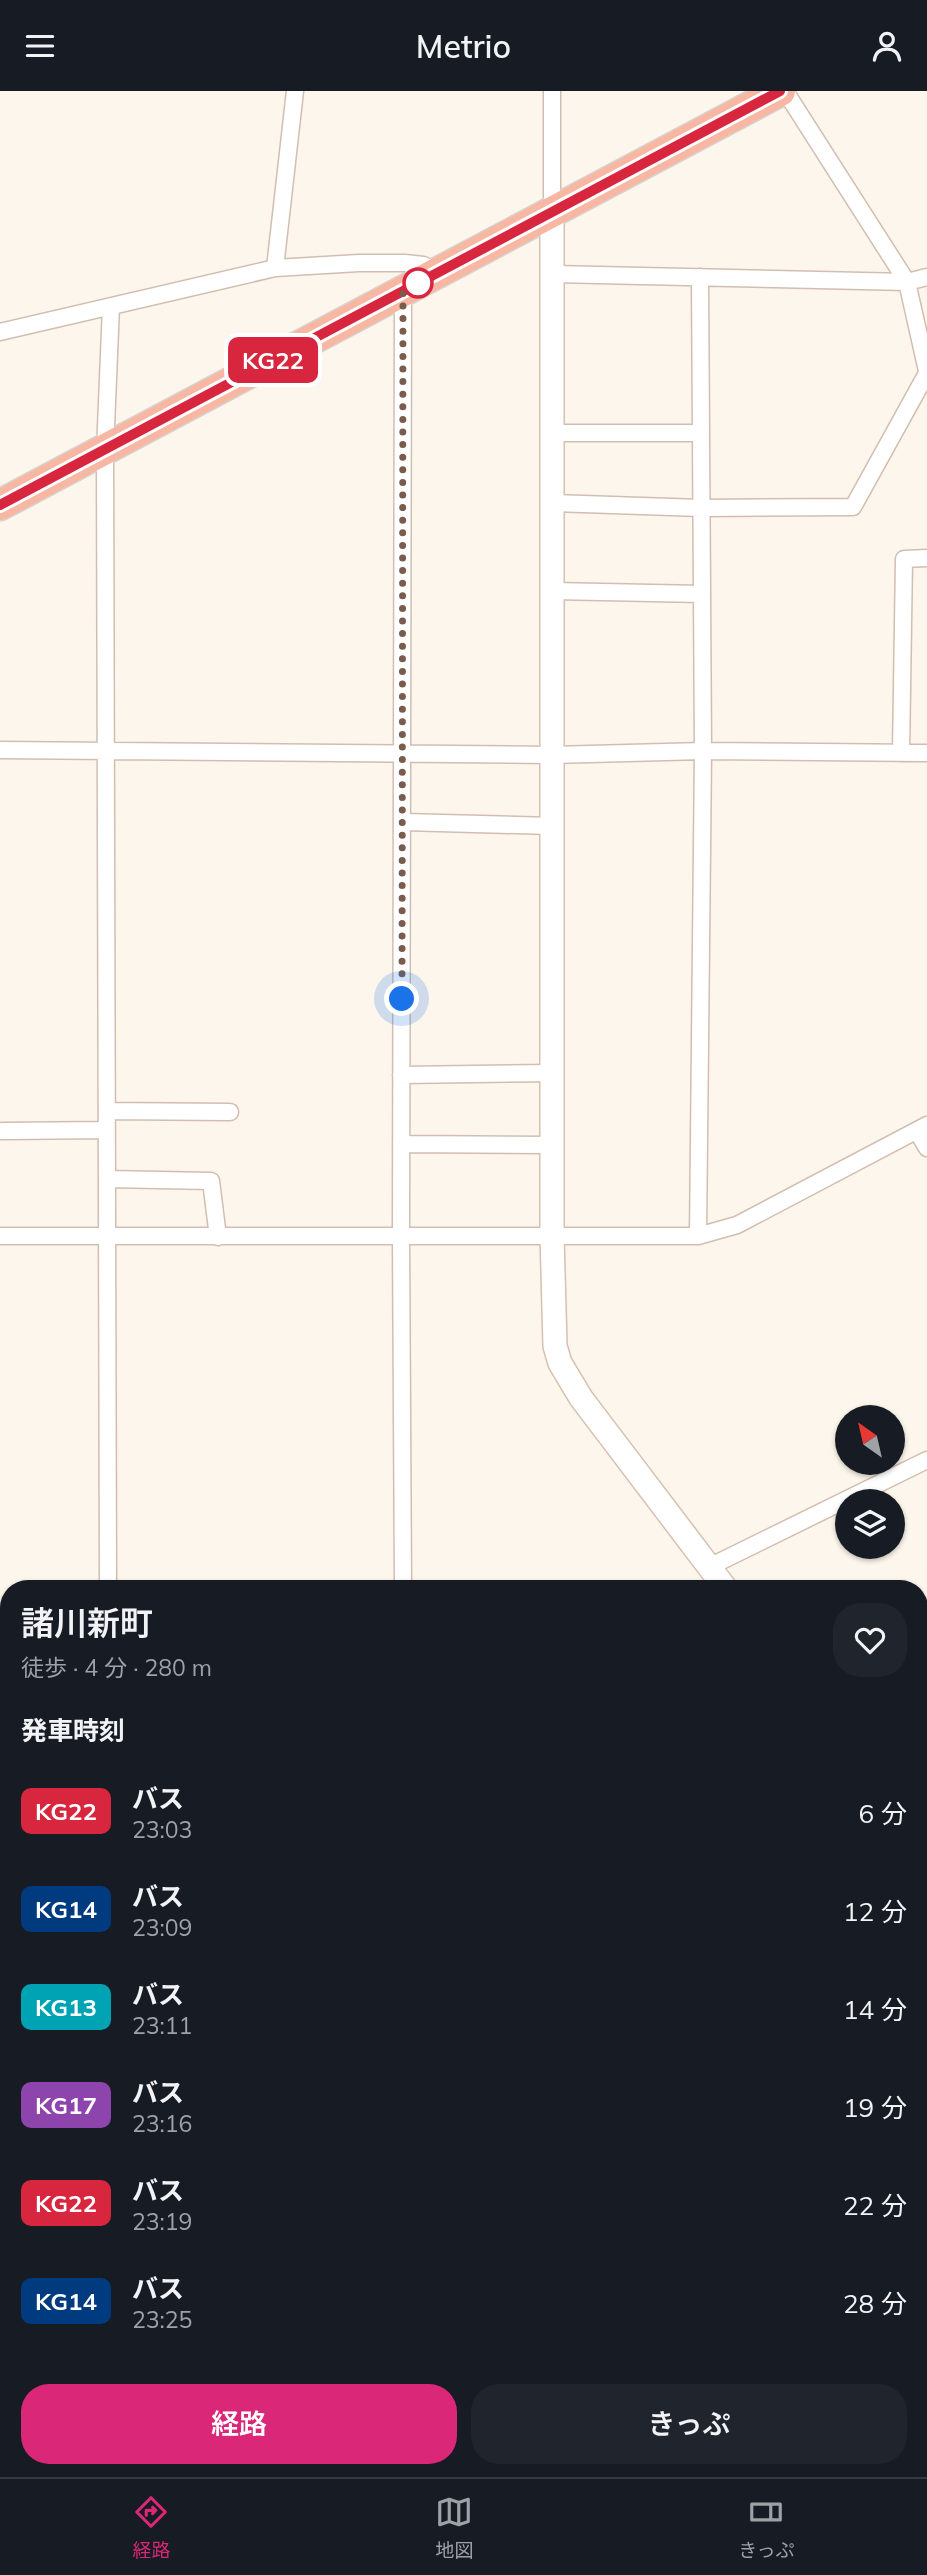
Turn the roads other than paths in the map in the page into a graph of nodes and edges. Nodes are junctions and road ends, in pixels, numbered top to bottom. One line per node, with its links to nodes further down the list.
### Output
1 (295, 91): 5 (street)
2 (552, 91): 4 (street)
3 (782, 91): 4 (highway); 10 (street)
4 (552, 212): 6 (highway); 7 (street)
5 (275, 268): 6 (street); 12 (street)
6 (440, 272): 11 (highway)
7 (553, 274): 8 (street); 15 (street)
8 (700, 277): 10 (street); 16 (street)
9 (927, 277): 10 (street)
10 (907, 282): 14 (street)
11 (403, 290): 17 (highway); 27 (street)
12 (111, 306): 13 (street); 17 (street)
13 (0, 332)
14 (927, 372): 20 (street)
15 (553, 433): 16 (street); 18 (street)
16 (701, 433): 20 (street)
17 (105, 450): 19 (highway); 25 (street)
18 (553, 503): 20 (street); 22 (street)
19 (0, 505)
20 (701, 508): 23 (street)
21 (927, 558): 28 (street)
22 (552, 591): 23 (street); 30 (street)
23 (702, 594): 26 (street)
24 (0, 750): 25 (street)
25 (105, 750): 27 (street); 35 (street)
26 (703, 751): 28 (street); 30 (street); 47 (street)
27 (403, 752): 30 (street); 31 (street)
28 (901, 753): 29 (street)
29 (927, 753)
30 (552, 755): 32 (street)
31 (403, 822): 32 (street); 34 (street)
32 (552, 826): 33 (street)
33 (553, 1073): 34 (street); 41 (street)
34 (401, 1075): 40 (street)
35 (107, 1111): 36 (street); 38 (street)
36 (230, 1111)
37 (922, 1128): 42 (street); 47 (street)
38 (107, 1130): 39 (street); 43 (street)
39 (2, 1131)
40 (401, 1144): 41 (street); 45 (street)
41 (554, 1145): 44 (street)
42 (927, 1148)
43 (107, 1179): 48 (street); 49 (street)
44 (552, 1234): 45 (street); 47 (street); 51 (street)
45 (401, 1235): 49 (street); 53 (street)
46 (0, 1236): 48 (street)
47 (698, 1236)
48 (108, 1237): 49 (street); 52 (street)
49 (218, 1237)
50 (927, 1460): 51 (street)
51 (709, 1567): 54 (street)
52 (108, 1580)
53 (403, 1580)
54 (719, 1580)

